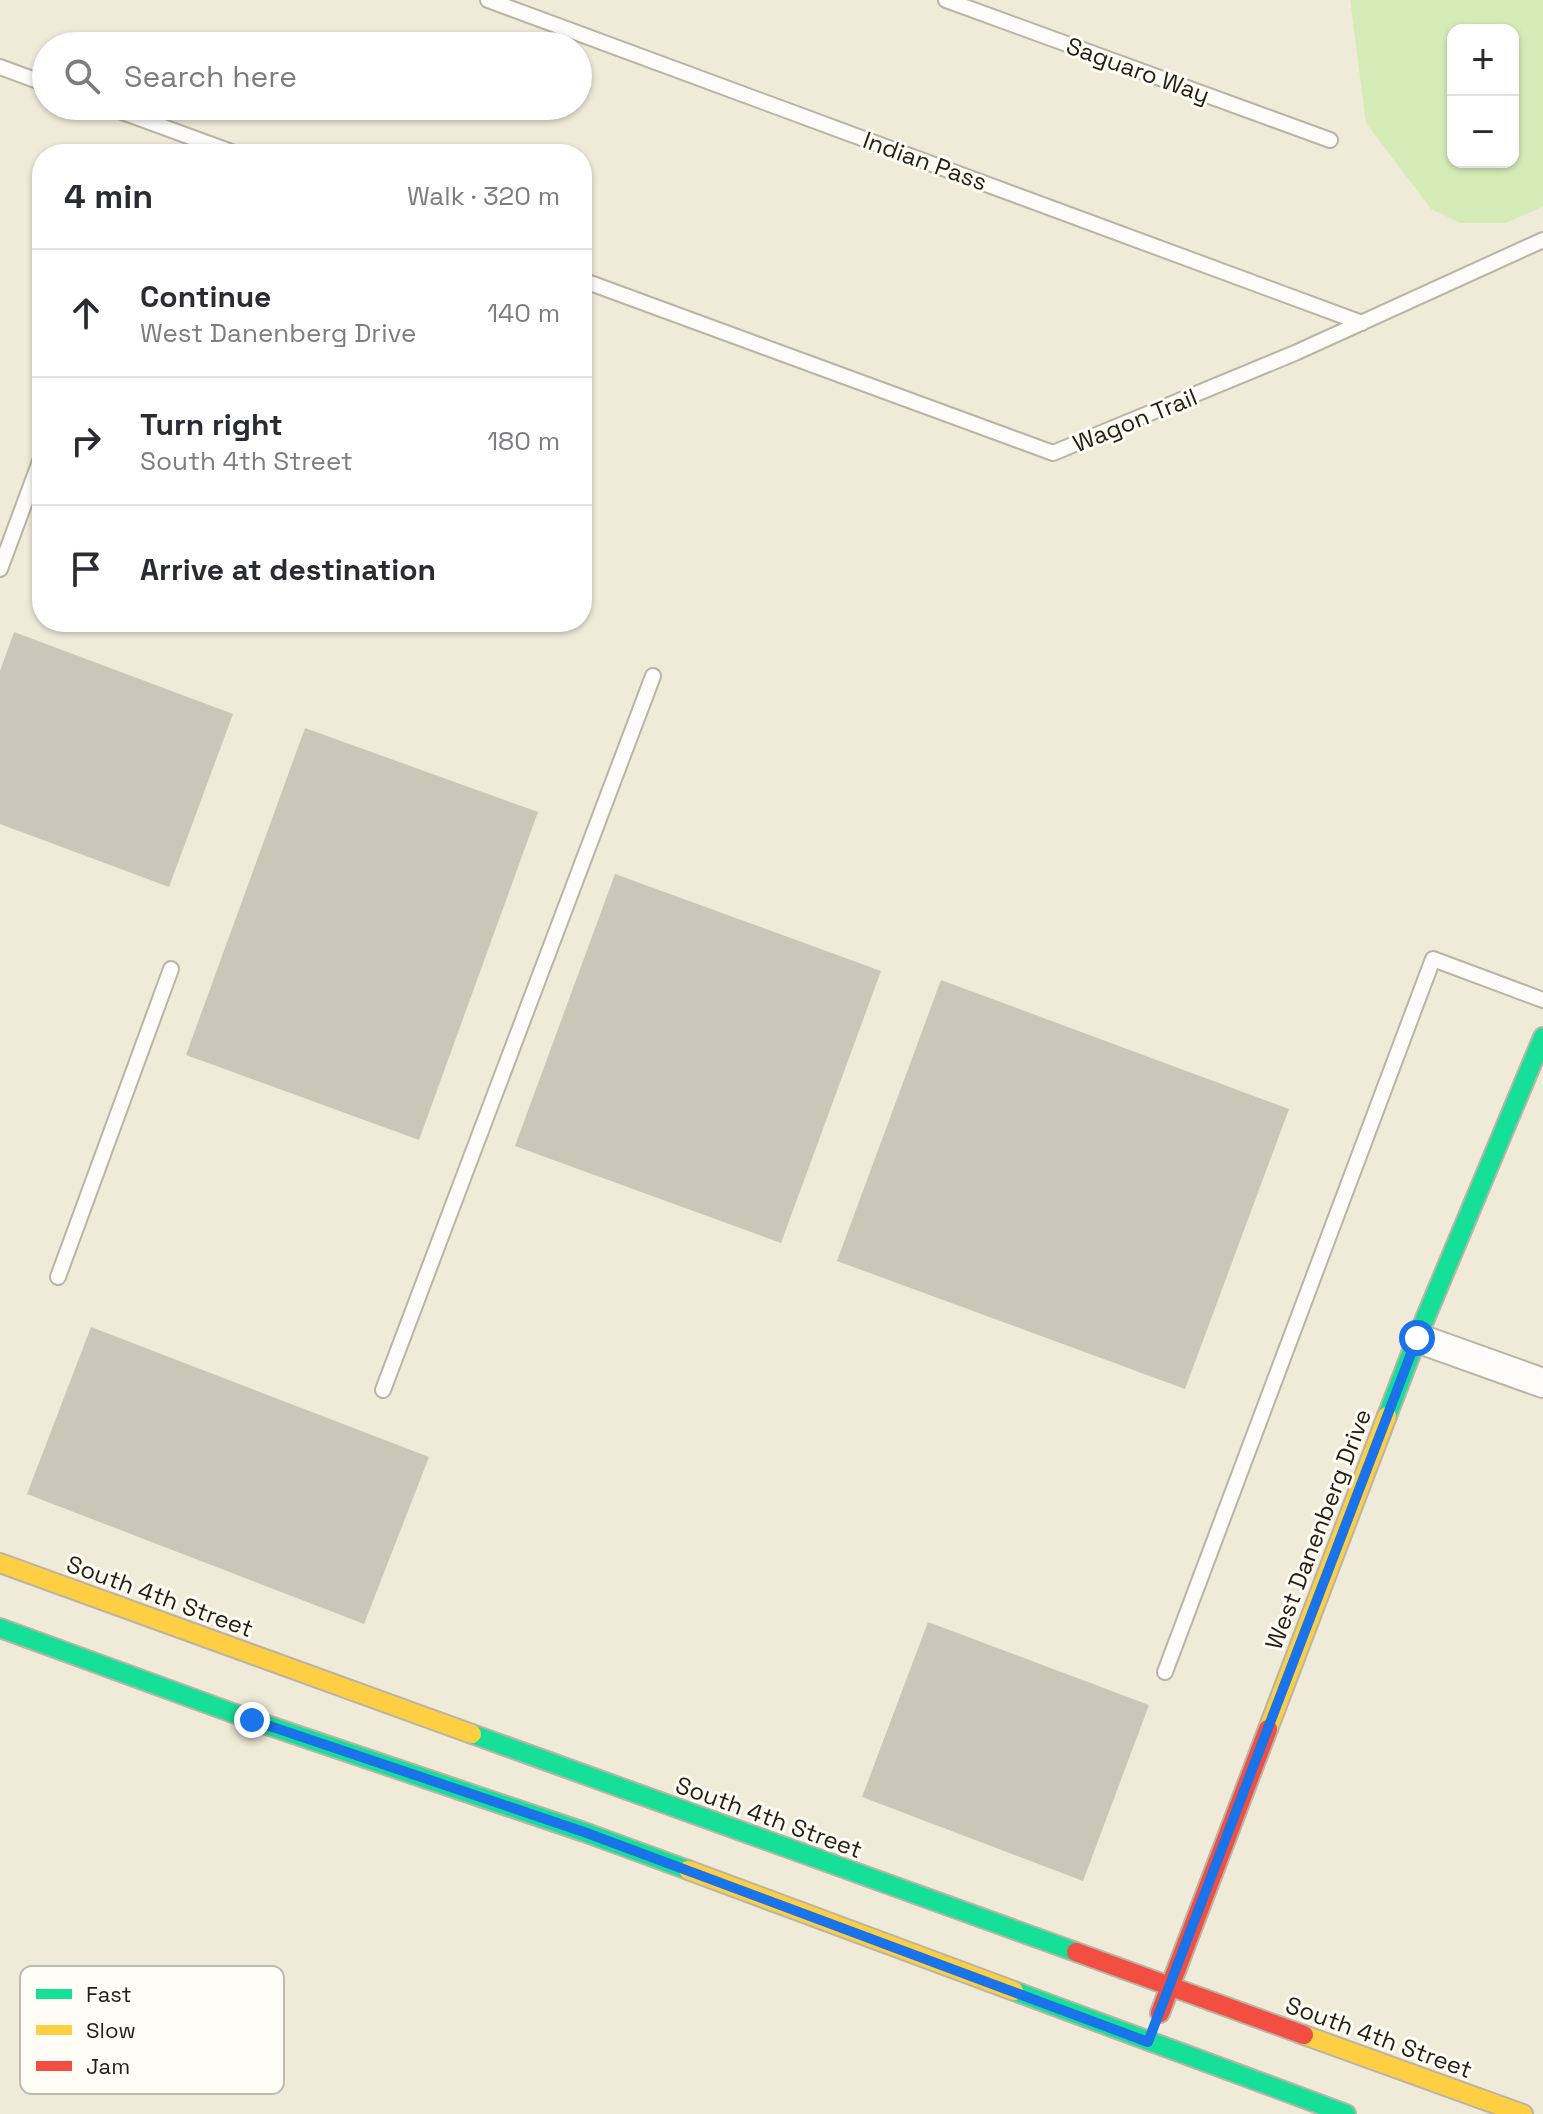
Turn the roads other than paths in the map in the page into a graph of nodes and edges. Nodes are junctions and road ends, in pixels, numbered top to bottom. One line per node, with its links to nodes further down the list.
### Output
1 (488, 0): 3 (lane, Indian Pass)
2 (946, 0): 8 (lane, Saguaro Way)
3 (575, 32)
4 (592, 38): 12 (lane, Indian Pass)
5 (0, 67): 6 (lane)
6 (32, 79)
7 (144, 120): 9 (lane)
8 (1330, 140)
9 (210, 144)
10 (1543, 240): 12 (lane, Wagon Trail)
11 (592, 284): 12 (lane, Wagon Trail)
12 (1362, 323)
13 (32, 483): 14 (lane)
14 (0, 569)
15 (653, 676): 22 (lane)
16 (171, 969): 19 (lane)
17 (1543, 1000): 25 (lane)
18 (1543, 1037): 20 (main road, West Danenberg Drive)
19 (58, 1277)
20 (1417, 1338): 21 (street); 26 (main road, West Danenberg Drive)
21 (1543, 1383)
22 (383, 1390)
23 (0, 1563): 26 (main road, South 4th Street)
24 (0, 1628): 27 (main road)
25 (1165, 1672)
26 (1170, 1987): 27 (main road, West Danenberg Drive); 29 (main road, South 4th Street)
27 (1148, 2042): 28 (main road)
28 (1346, 2114)
29 (1523, 2114)

